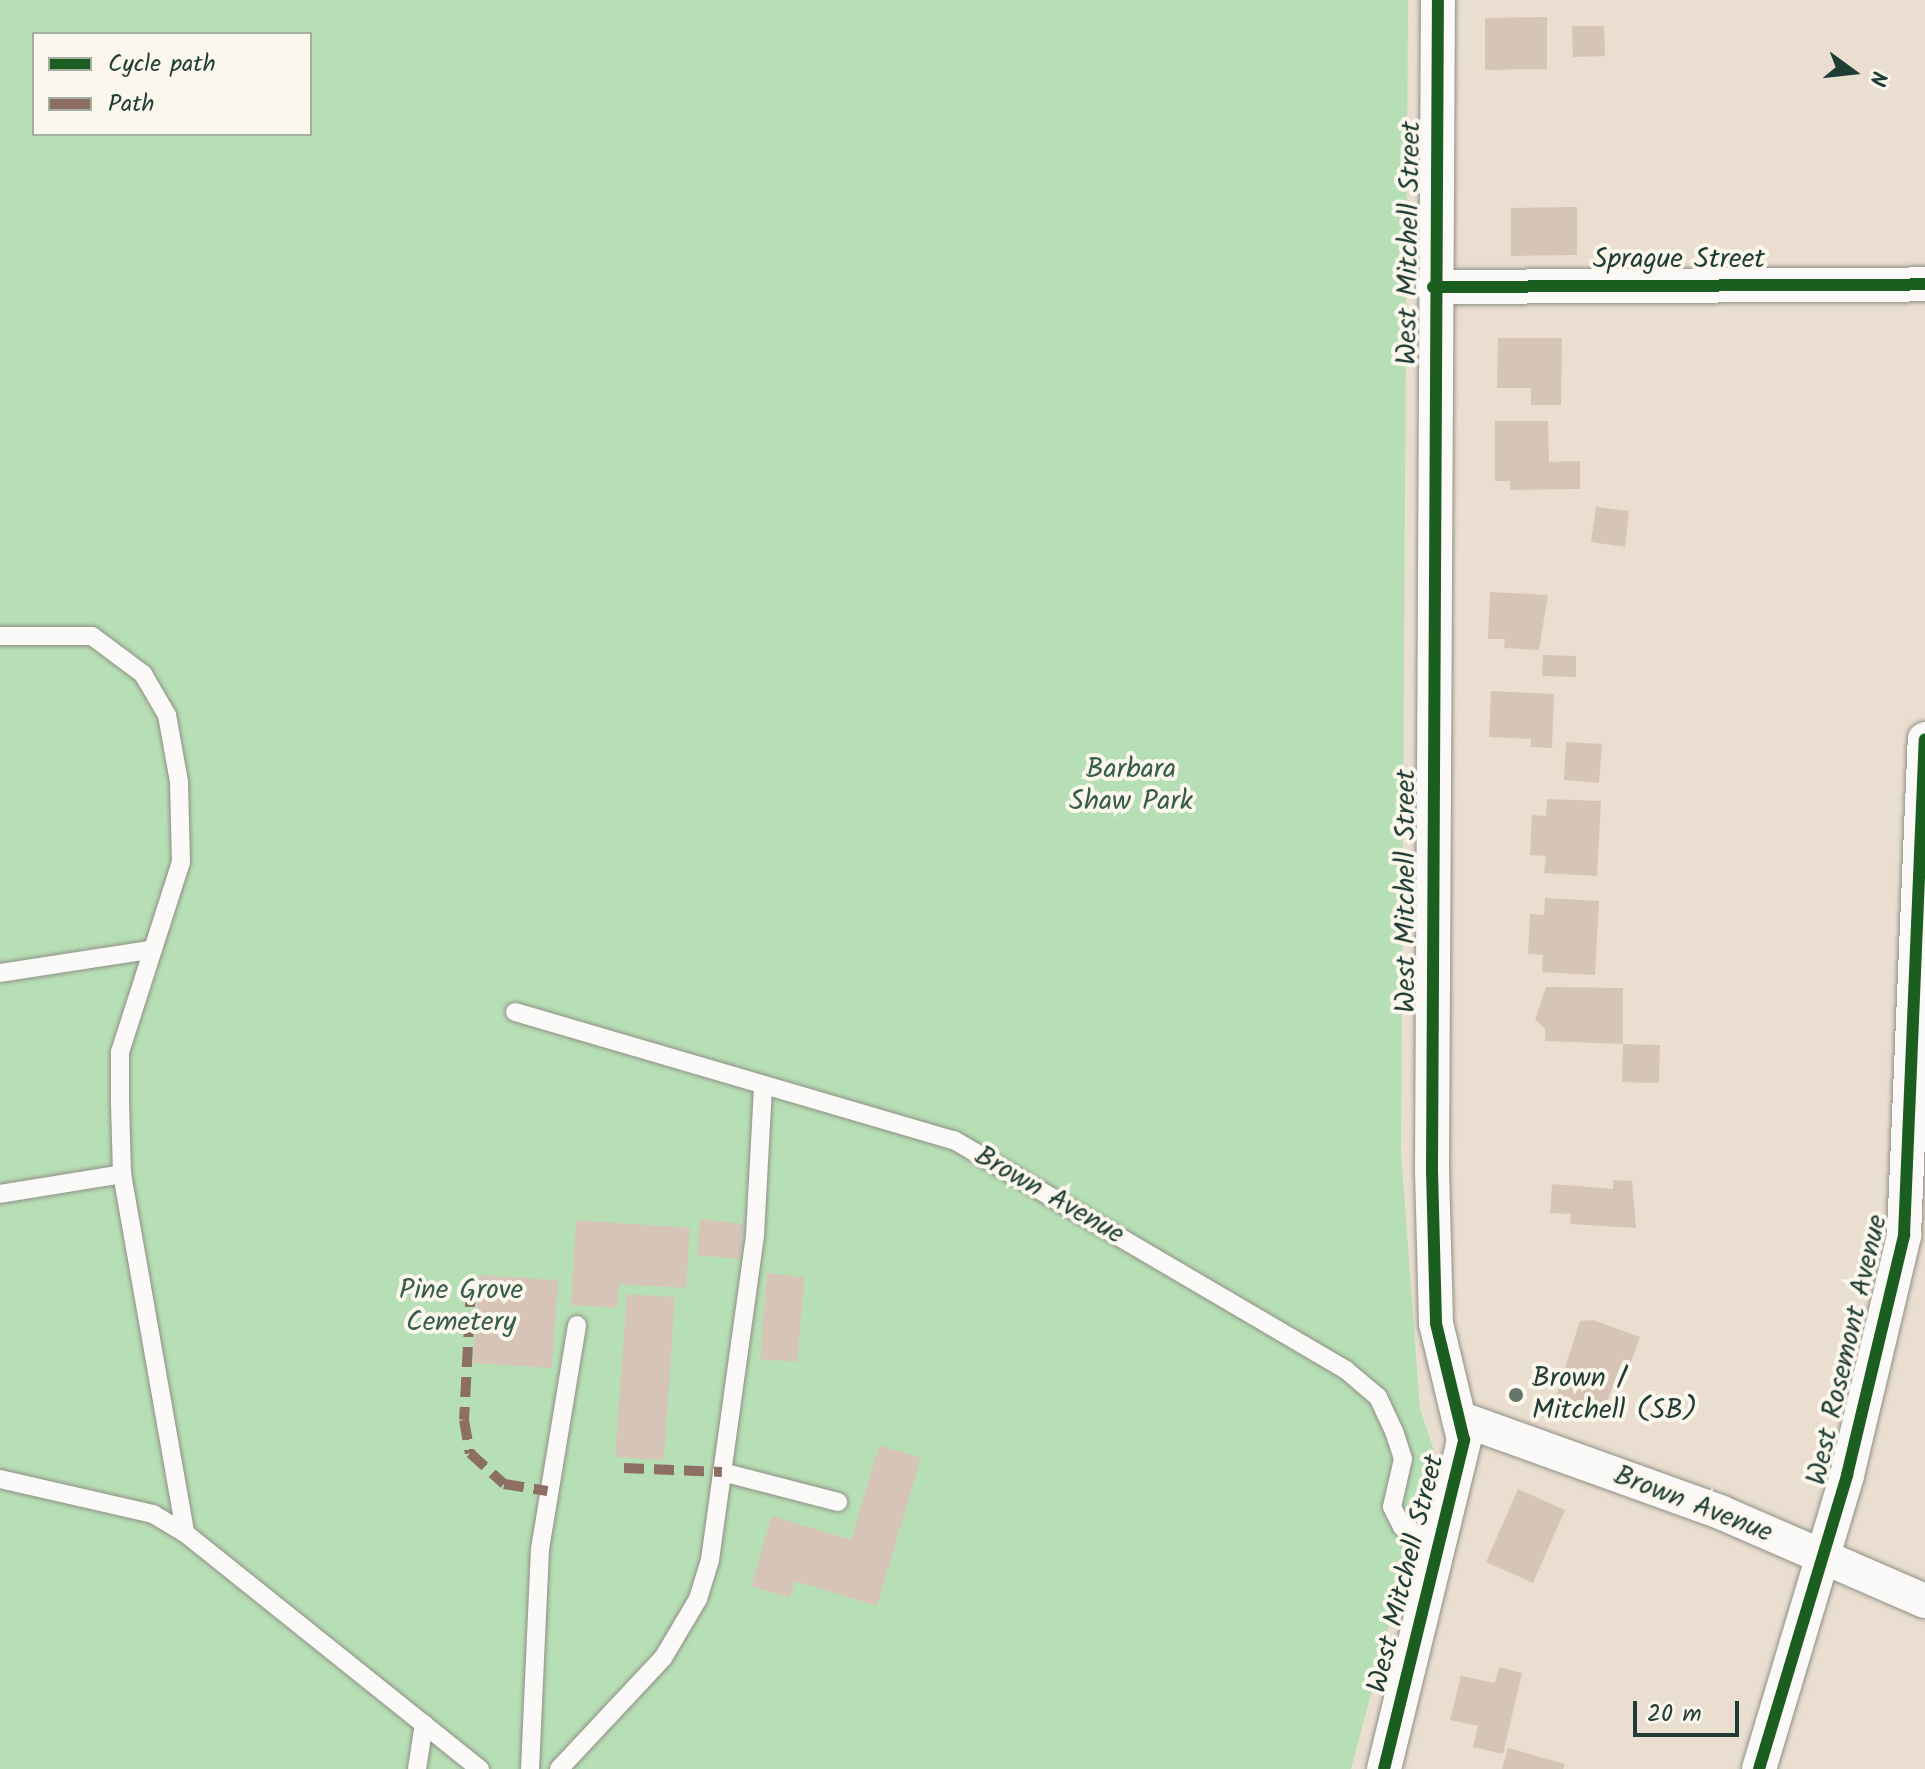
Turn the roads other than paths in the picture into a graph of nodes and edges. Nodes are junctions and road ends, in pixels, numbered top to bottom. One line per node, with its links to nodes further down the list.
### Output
1 (1438, 0): 3 (street, West Mitchell Street)
2 (1925, 284): 3 (street, Sprague Street)
3 (1433, 287): 13 (street, West Mitchell Street)
4 (0, 636): 6 (lane)
5 (1925, 739): 19 (street, West Rosemont Avenue)
6 (149, 950): 7 (lane); 10 (lane)
7 (0, 973)
8 (515, 1012): 9 (lane, Brown Avenue)
9 (763, 1086): 14 (lane); 18 (lane, Brown Avenue)
10 (122, 1174): 11 (lane); 17 (lane)
11 (0, 1194)
12 (577, 1325): 24 (lane)
13 (1459, 1418): 18 (street, West Mitchell Street); 19 (street, Brown Avenue)
14 (722, 1472): 16 (lane); 25 (lane)
15 (0, 1479): 17 (lane)
16 (838, 1502)
17 (185, 1533): 21 (lane)
18 (1442, 1543): 26 (street, West Mitchell Street)
19 (1821, 1555): 20 (street, Brown Avenue); 27 (street, West Rosemont Avenue)
20 (1925, 1601)
21 (424, 1724): 22 (lane); 23 (lane)
22 (417, 1769)
23 (480, 1769)
24 (530, 1769)
25 (559, 1769)
26 (1384, 1769)
27 (1759, 1769)

